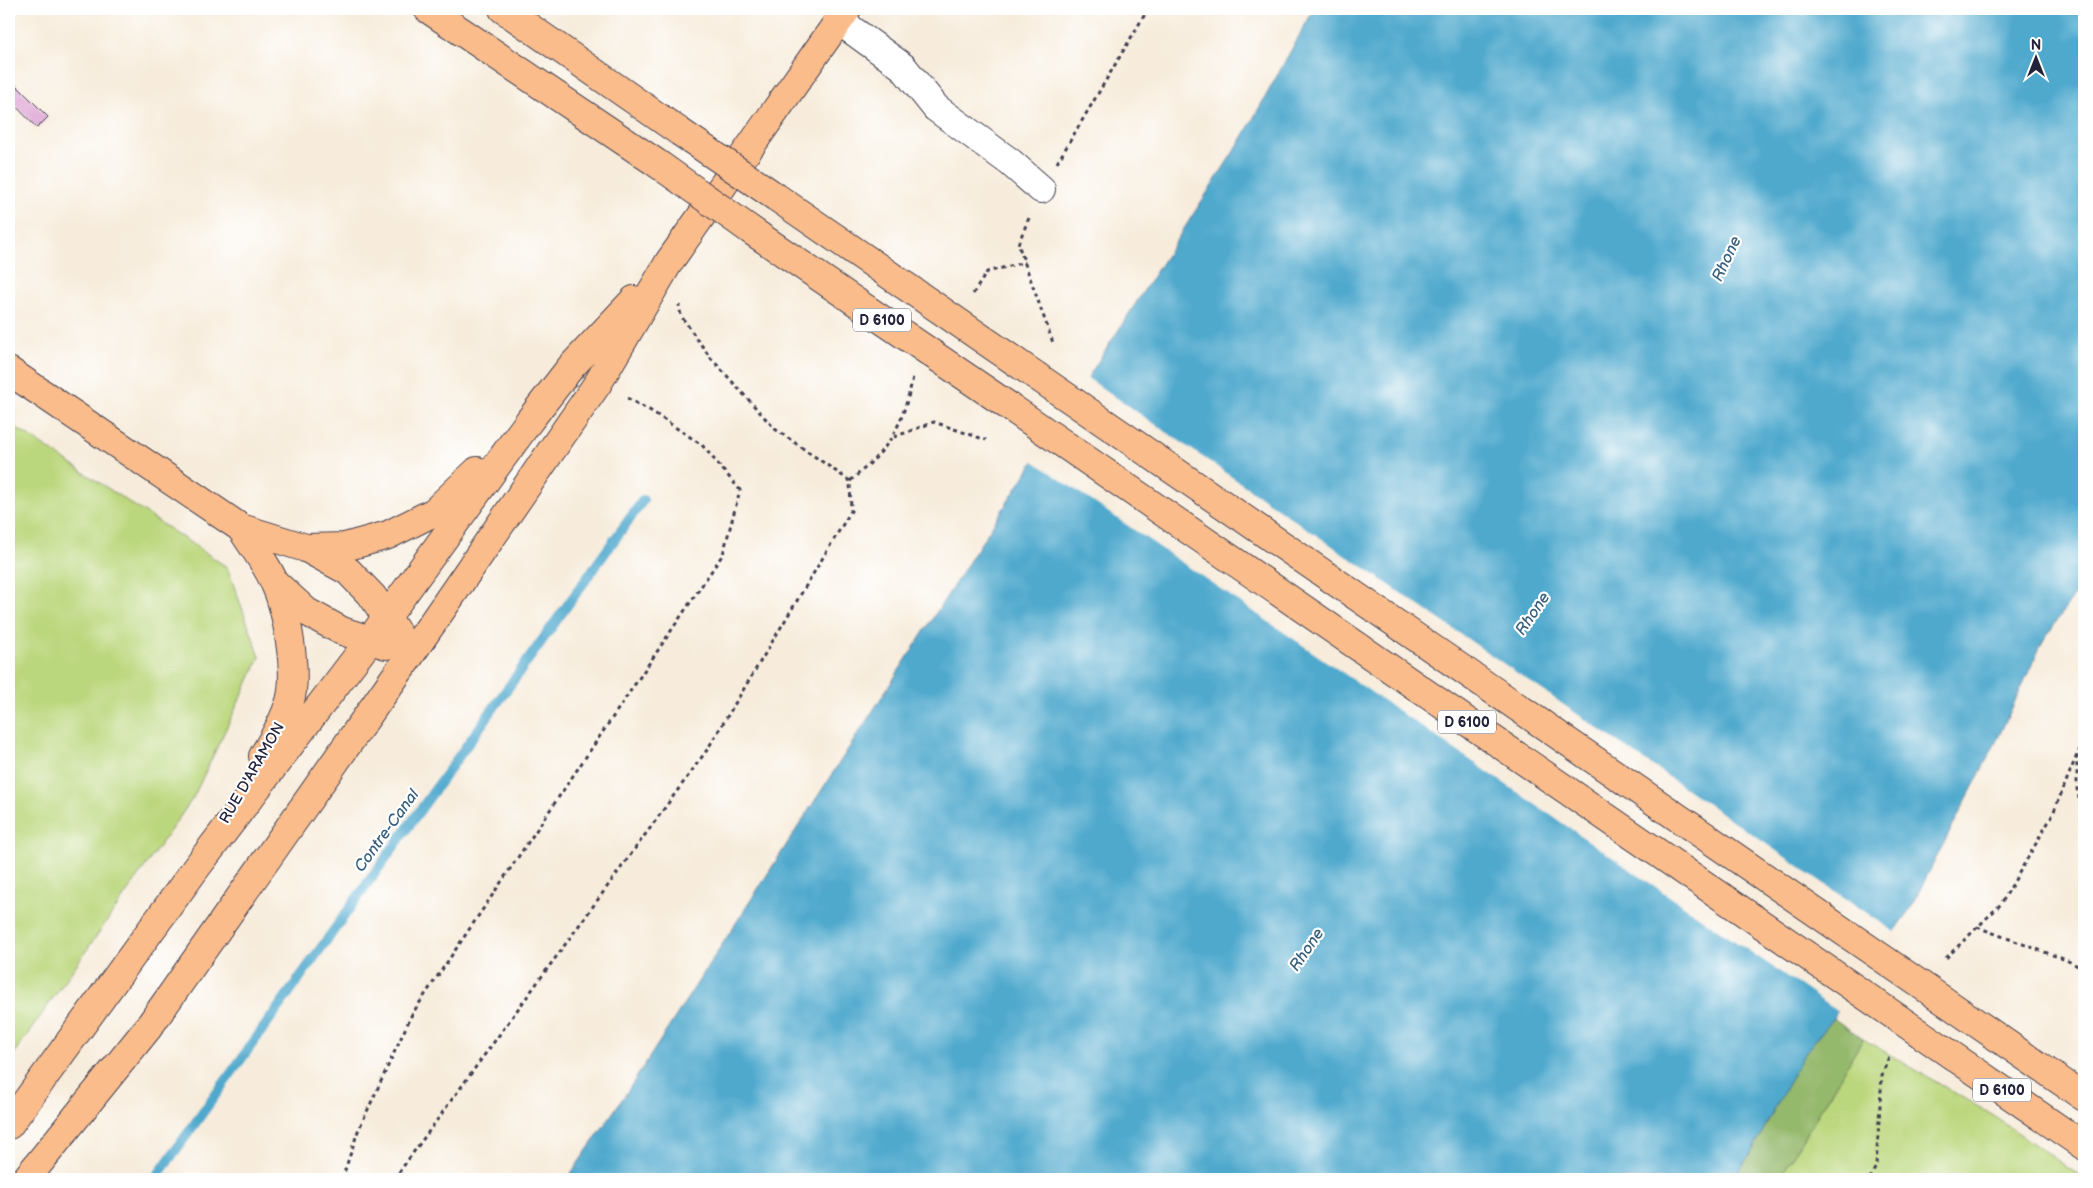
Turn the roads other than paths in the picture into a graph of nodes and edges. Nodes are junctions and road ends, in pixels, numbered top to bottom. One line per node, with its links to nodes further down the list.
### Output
1 (421, 9): 5 (main road)
2 (428, 9): 5 (main road, D 6100)
3 (503, 9): 18 (main road, D 6100, bridge)
4 (842, 14): 6 (lane); 7 (main road)
5 (467, 35): 20 (main road, D 6100, bridge)
6 (1041, 189)
7 (669, 262): 8 (main road); 10 (main road)
8 (570, 368): 10 (lane); 11 (main road)
9 (9, 371): 12 (main road, RUE D'ARAMON)
10 (598, 382): 16 (main road)
11 (528, 421): 13 (main road, RUE D'ARAMON); 15 (main road)
12 (241, 528): 13 (main road, RUE D'ARAMON); 14 (main road, RUE D'ARAMON)
13 (306, 548): 15 (main road, RUE D'ARAMON)
14 (275, 583): 15 (main road, RUE D'ARAMON); 17 (main road, RUE D'ARAMON)
15 (378, 629): 16 (main road, RUE D'ARAMON); 17 (main road)
16 (411, 654): 21 (main road)
17 (196, 868): 19 (main road)
18 (2084, 1097)
19 (9, 1125)
20 (2084, 1146)
21 (26, 1179)

